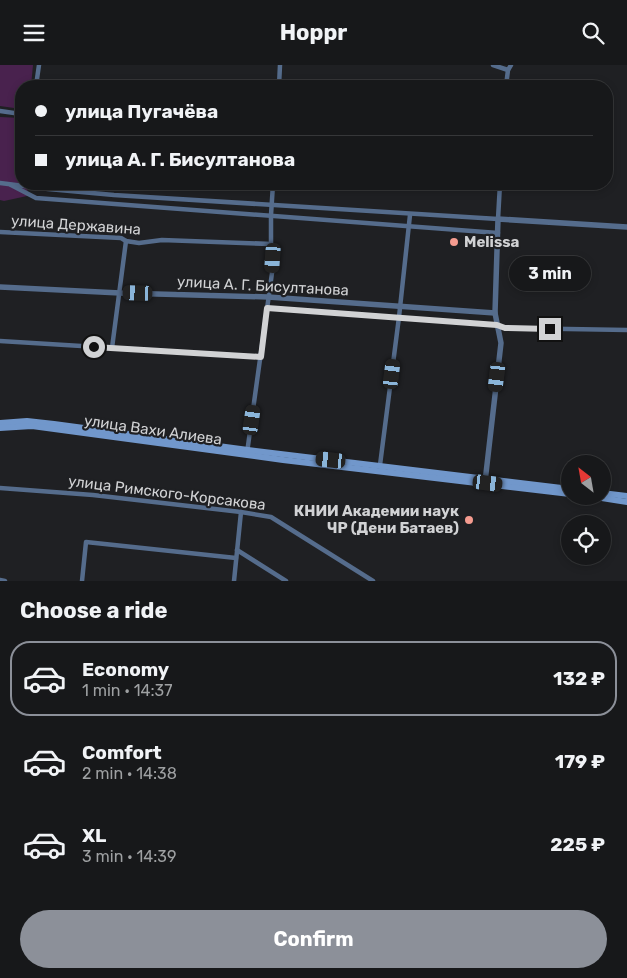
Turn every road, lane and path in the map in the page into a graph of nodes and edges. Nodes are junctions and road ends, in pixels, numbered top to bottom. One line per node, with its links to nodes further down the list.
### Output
1 (39, 65): 6 (street)
2 (280, 65): 7 (street)
3 (492, 65): 5 (street)
4 (512, 65): 5 (street)
5 (508, 70): 8 (street)
6 (37, 80)
7 (279, 80)
8 (507, 80)
9 (0, 111): 10 (street)
10 (15, 113)
11 (0, 183): 12 (street)
12 (6, 183): 13 (street); 14 (street)
13 (15, 184)
14 (15, 187)
15 (21, 190): 20 (street)
16 (71, 190): 19 (street)
17 (273, 190): 19 (street)
18 (500, 190): 22 (street)
19 (272, 205): 20 (street); 21 (street)
20 (271, 215): 23 (street); 28 (street)
21 (410, 215): 22 (street); 23 (street)
22 (498, 219): 24 (street); 26 (street)
23 (408, 226): 26 (street); 32 (street)
24 (627, 227)
25 (0, 232): 27 (street, улица Державина)
26 (498, 233): 34 (street)
27 (126, 241): 28 (street, улица Державина); 30 (street)
28 (271, 244): 31 (street)
29 (0, 287): 30 (street, улица А. Г. Бисултанова)
30 (120, 293): 31 (street, улица А. Г. Бисултанова); 39 (street)
31 (268, 297): 32 (street, улица А. Г. Бисултанова); 33 (street)
32 (400, 305): 34 (street, улица А. Г. Бисултанова); 35 (street)
33 (267, 308): 35 (street, улица А. Г. Бисултанова); 40 (street)
34 (495, 313): 36 (street)
35 (399, 317): 36 (street, улица А. Г. Бисултанова); 44 (street)
36 (497, 325): 37 (street, улица А. Г. Бисултанова); 45 (street)
37 (627, 330)
38 (0, 341): 39 (street)
39 (112, 347): 40 (street)
40 (261, 357): 43 (street)
41 (0, 423): 43 (main road, улица Вахи Алиева)
42 (0, 428): 43 (main road, улица Вахи Алиева)
43 (248, 453): 44 (main road, улица Вахи Алиева); 45 (main road, улица Вахи Алиева)
44 (380, 465): 45 (main road, улица Вахи Алиева)
45 (485, 481): 47 (main road, улица Вахи Алиева); 48 (main road, улица Вахи Алиева)
46 (0, 488): 53 (street, улица Римского-Корсакова)
47 (561, 488)
48 (561, 492)
49 (611, 494): 50 (main road)
50 (627, 496)
51 (611, 499): 52 (main road)
52 (627, 501)
53 (241, 512): 54 (street); 61 (street, улица Римского-Корсакова)
54 (237, 550): 55 (street); 60 (street)
55 (236, 558): 58 (street); 59 (street)
56 (0, 580): 57 (street)
57 (5, 581)
58 (82, 581)
59 (234, 581)
60 (286, 581)
61 (373, 581)

